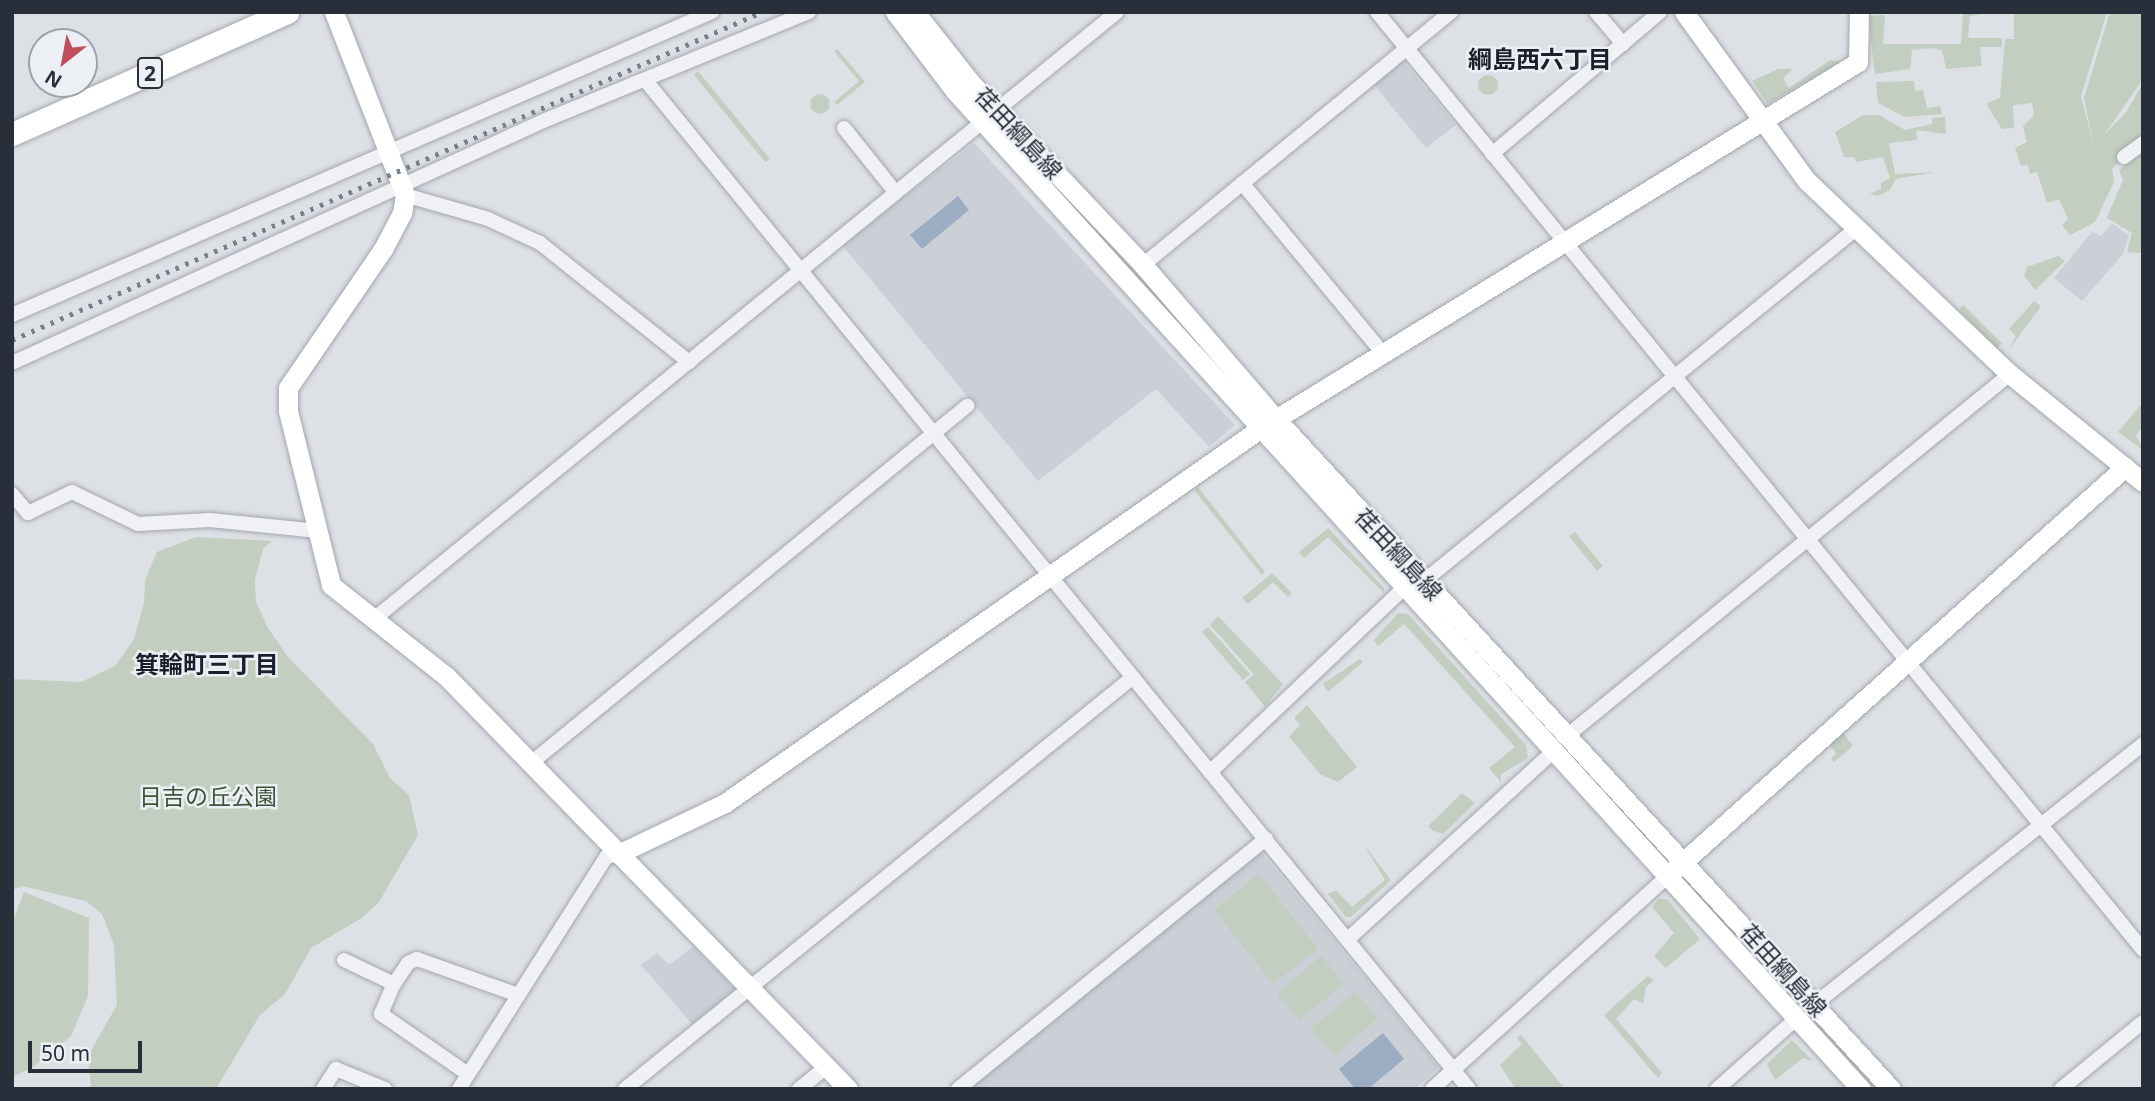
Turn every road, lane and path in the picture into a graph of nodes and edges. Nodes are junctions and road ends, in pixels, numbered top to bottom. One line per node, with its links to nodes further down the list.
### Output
1 (287, 12): 20 (main road, 2)
2 (334, 12): 22 (street)
3 (712, 12): 22 (street)
4 (809, 12): 16 (street)
5 (895, 12): 17 (street, 荏田綱島線)
6 (915, 12): 17 (street, 荏田綱島線)
7 (1117, 12): 17 (street)
8 (1377, 12): 15 (street)
9 (1451, 12): 15 (street)
10 (1596, 12): 14 (street)
11 (1660, 12): 14 (street)
12 (1684, 12): 18 (street)
13 (1859, 12): 18 (street)
14 (1623, 44): 23 (street)
15 (1406, 49): 23 (street); 25 (street)
16 (646, 82): 26 (street); 31 (street)
17 (992, 116): 27 (street); 30 (street, 荏田綱島線); 39 (street, 荏田綱島線)
18 (1762, 118): 28 (street); 29 (street)
19 (844, 128): 27 (street)
20 (12, 134)
21 (2143, 143): 24 (street)
22 (390, 154): 26 (street); 32 (street)
23 (1492, 154): 29 (street)
24 (2124, 157)
25 (1242, 183): 30 (street); 33 (street)
26 (403, 190): 34 (street); 35 (street); 44 (street)
27 (897, 193): 31 (street)
28 (1857, 228): 36 (street); 37 (street)
29 (1563, 241): 33 (street); 37 (street)
30 (1143, 265): 39 (street, 荏田綱島線)
31 (801, 270): 34 (street); 40 (street)
32 (12, 315)
33 (1382, 352): 39 (street)
34 (689, 362): 48 (street)
35 (12, 363)
36 (2010, 374): 41 (street); 45 (street)
37 (1674, 377): 45 (street); 47 (street)
38 (967, 406): 40 (street)
39 (1269, 424): 46 (street); 47 (street, 荏田綱島線)
40 (931, 434): 46 (street); 54 (street)
41 (2124, 467): 42 (street); 49 (street)
42 (2143, 482)
43 (12, 494): 44 (street)
44 (318, 531): 48 (street)
45 (1807, 540): 49 (street); 51 (street)
46 (1048, 574): 50 (street); 58 (street)
47 (1415, 583): 51 (street, 荏田綱島線); 53 (street, 荏田綱島線); 55 (street)
48 (374, 619): 54 (street)
49 (1907, 662): 56 (street); 59 (street)
50 (1133, 677): 55 (street); 65 (street)
51 (1568, 735): 59 (street, 荏田綱島線)
52 (2143, 744): 56 (street)
53 (1554, 751): 60 (street, 荏田綱島線); 61 (street)
54 (531, 763): 58 (street)
55 (1210, 772): 57 (street)
56 (2040, 825): 62 (street); 67 (street)
57 (1266, 839): 61 (street); 79 (street)
58 (618, 854): 65 (street); 66 (street)
59 (1684, 861): 60 (street); 67 (street, 荏田綱島線)
60 (1669, 875): 68 (street, 荏田綱島線); 71 (street)
61 (1348, 939): 71 (street)
62 (2143, 950)
63 (344, 960): 64 (street)
64 (394, 984): 66 (street); 72 (street)
65 (749, 986): 70 (street); 76 (street)
66 (518, 995): 72 (street)
67 (1815, 1004): 84 (street, 荏田綱島線)
68 (1797, 1018): 82 (street); 83 (street, 荏田綱島線)
69 (2143, 1022): 85 (street)
70 (826, 1067): 77 (street); 78 (street)
71 (1453, 1069): 80 (street); 81 (street)
72 (468, 1074): 75 (street)
73 (323, 1089): 74 (street)
74 (385, 1089)
75 (459, 1089)
76 (625, 1089)
77 (799, 1089)
78 (848, 1089)
79 (958, 1089)
80 (1432, 1089)
81 (1469, 1089)
82 (1717, 1089)
83 (1861, 1089)
84 (1891, 1089)
85 (2061, 1089)

